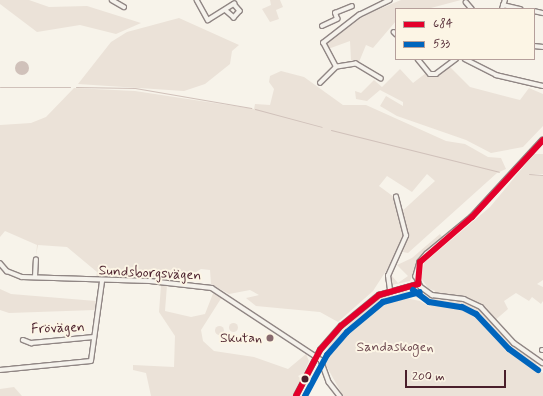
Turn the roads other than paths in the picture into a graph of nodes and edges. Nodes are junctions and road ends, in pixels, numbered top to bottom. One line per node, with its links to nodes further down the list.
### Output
1 (112, 0): 7 (street)
2 (197, 0): 10 (street)
3 (390, 0): 13 (street)
4 (505, 0): 8 (street)
5 (466, 2): 9 (street)
6 (352, 6): 11 (street)
7 (124, 7)
8 (502, 7)
9 (471, 8)
10 (226, 11)
11 (338, 19): 12 (street); 13 (street)
12 (322, 26)
13 (343, 28): 17 (street)
14 (419, 60): 15 (street)
15 (455, 60)
16 (468, 60): 20 (street)
17 (336, 67): 18 (street); 19 (street)
18 (381, 79)
19 (320, 83)
20 (543, 86)
21 (543, 140): 27 (street)
22 (396, 196): 28 (street)
23 (36, 260): 25 (street)
24 (0, 263): 25 (street, Sundsborgsvägen)
25 (35, 277): 26 (street, Sundsborgsvägen)
26 (102, 282): 29 (street); 31 (street, Sundsborgsvägen)
27 (418, 284): 28 (street); 32 (street)
28 (390, 290): 31 (street)
29 (94, 337): 30 (street, Frövägen); 33 (street)
30 (23, 340)
31 (316, 357): 34 (street); 35 (street, Sundsborgsvägen)
32 (543, 362)
33 (0, 370)
34 (296, 396)
35 (340, 396)

